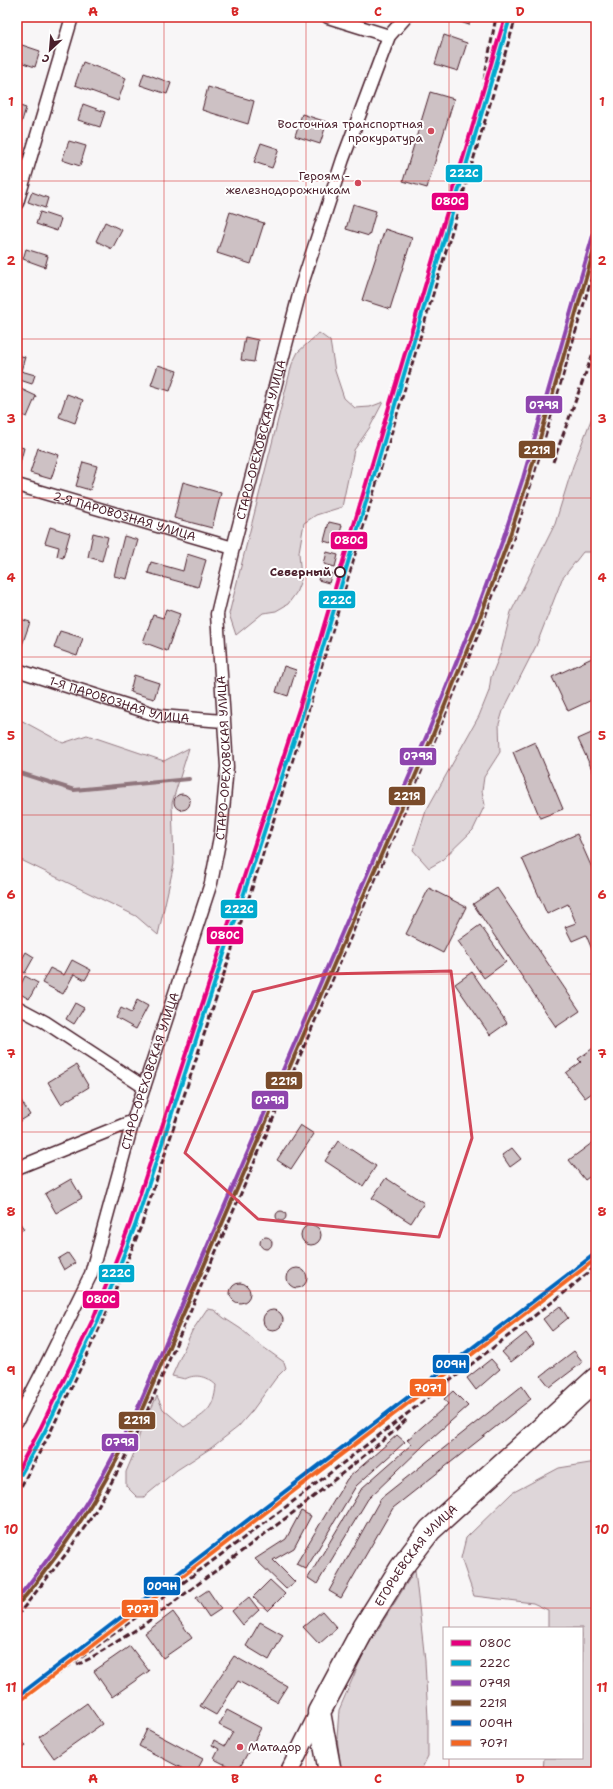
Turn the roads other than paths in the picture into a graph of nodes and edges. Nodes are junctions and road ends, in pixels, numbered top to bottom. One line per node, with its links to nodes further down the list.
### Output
1 (72, 17): 5 (street)
2 (328, 17): 4 (street)
3 (406, 17): 4 (street)
4 (389, 36): 7 (street, СТАРО-ОРЕХОВСКАЯ УЛИЦА)
5 (17, 204)
6 (17, 485): 7 (street, 2-Я ПАРОВОЗНАЯ УЛИЦА)
7 (232, 548): 9 (street, СТАРО-ОРЕХОВСКАЯ УЛИЦА)
8 (17, 670): 9 (street, 1-Я ПАРОВОЗНАЯ УЛИЦА)
9 (223, 721): 11 (street, СТАРО-ОРЕХОВСКАЯ УЛИЦА)
10 (17, 1007): 11 (street)
11 (144, 1088): 12 (street, СТАРО-ОРЕХОВСКАЯ УЛИЦА)
12 (133, 1121): 13 (street); 15 (street, СТАРО-ОРЕХОВСКАЯ УЛИЦА)
13 (17, 1168)
14 (596, 1379): 16 (highway, ЕГОРЬЕВСКАЯ УЛИЦА)
15 (17, 1421)
16 (319, 1712): 17 (main road, ЕГОРЬЕВСКАЯ УЛИЦА); 18 (highway)
17 (289, 1772)
18 (330, 1772)

